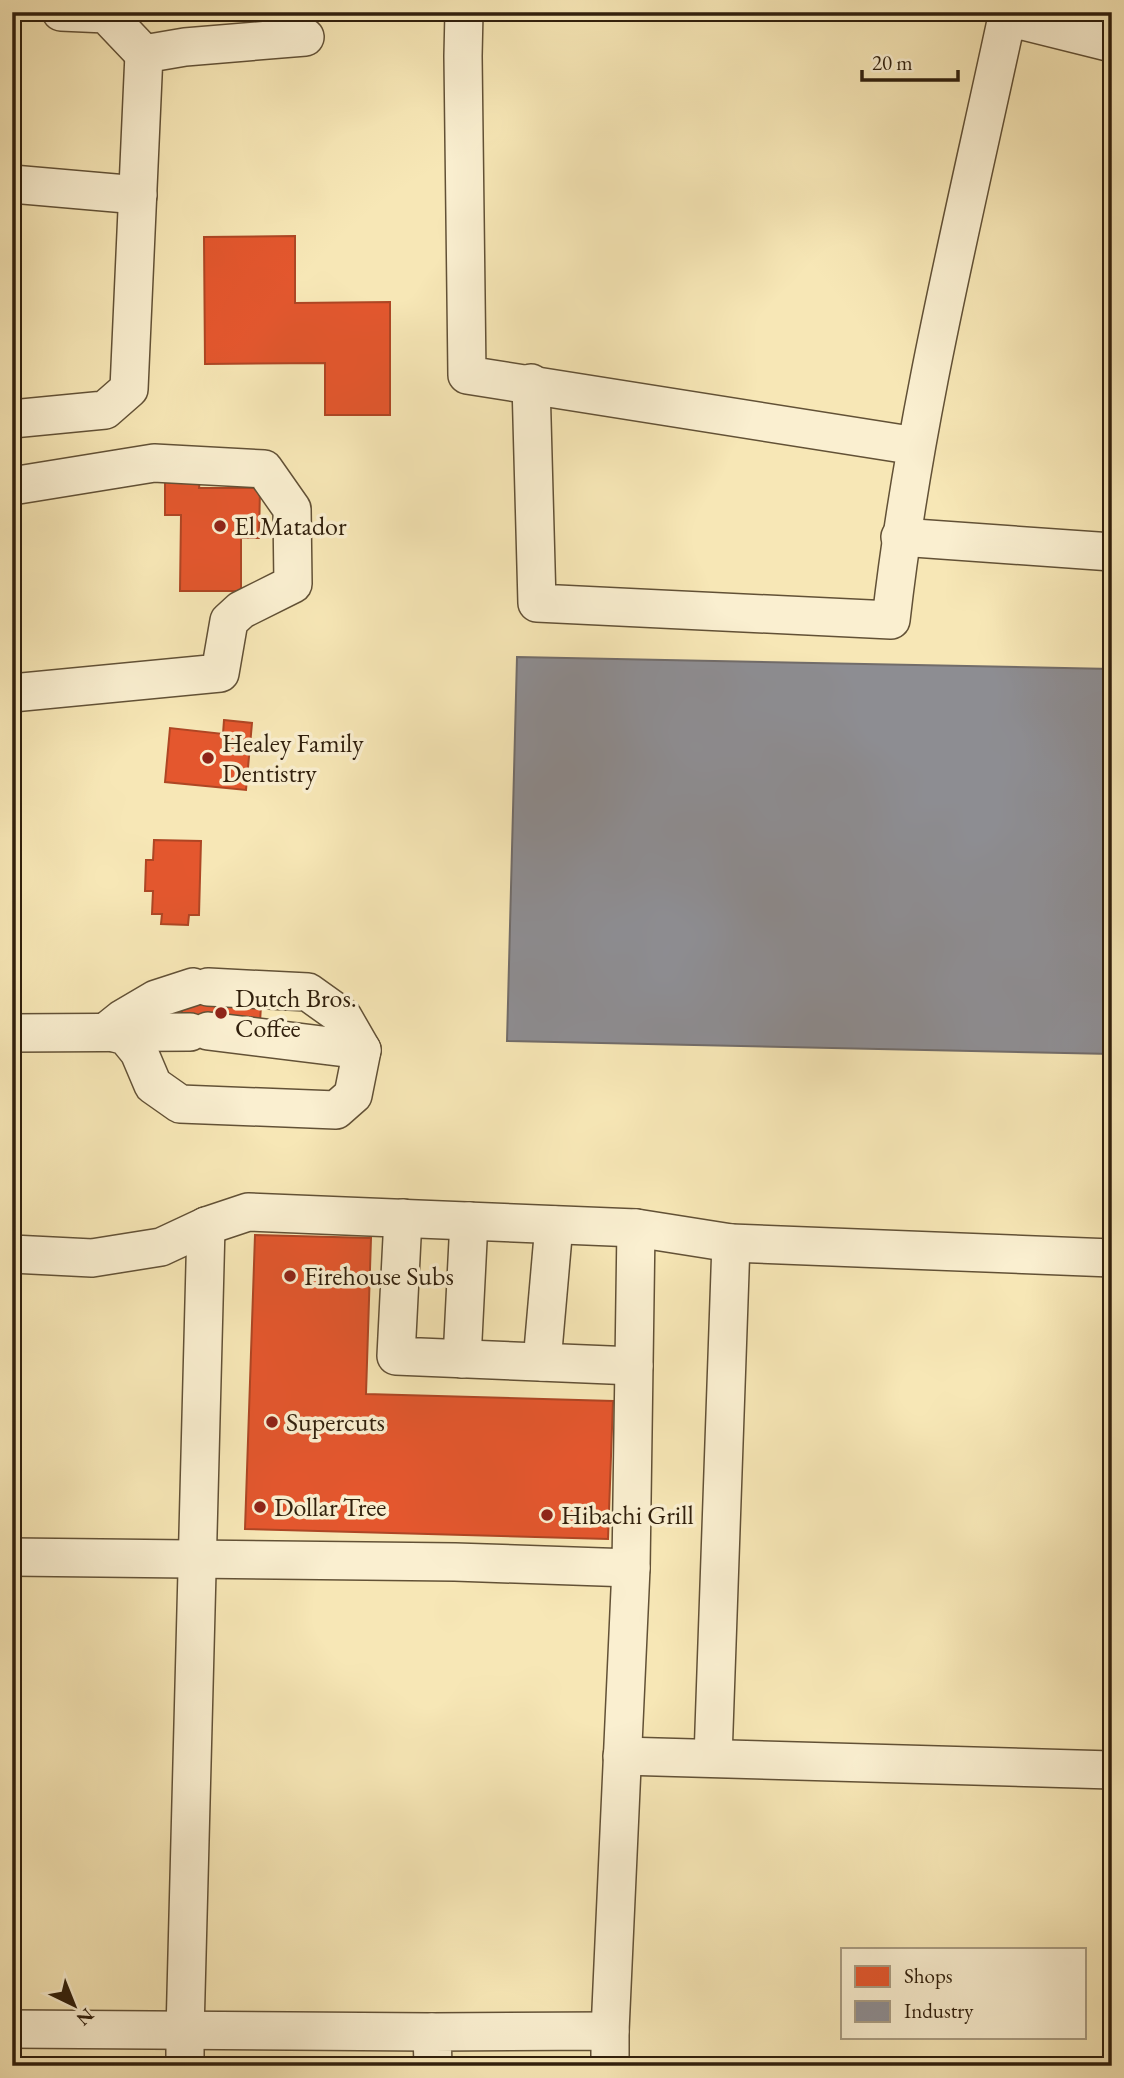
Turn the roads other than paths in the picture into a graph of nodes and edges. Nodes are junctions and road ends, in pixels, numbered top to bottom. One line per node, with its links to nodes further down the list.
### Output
1 (61, 12): 5 (lane)
2 (464, 12): 8 (lane)
3 (305, 37): 5 (lane)
4 (1112, 43): 10 (lane)
5 (145, 54): 7 (lane)
6 (12, 184): 7 (lane)
7 (138, 195): 9 (lane)
8 (531, 383): 10 (lane); 12 (lane)
9 (12, 419)
10 (916, 446): 12 (lane)
11 (12, 486): 14 (lane)
12 (901, 537): 13 (lane)
13 (1112, 552)
14 (12, 693)
15 (107, 1031): 16 (lane); 17 (lane); 17 (lane); 17 (lane)
16 (12, 1033)
17 (362, 1050)
18 (403, 1218): 19 (lane); 21 (lane); 26 (lane)
19 (469, 1221): 20 (lane); 26 (lane)
20 (554, 1225): 22 (lane); 27 (lane)
21 (206, 1226): 24 (lane); 30 (lane)
22 (636, 1228): 23 (lane); 28 (lane)
23 (731, 1243): 25 (lane); 33 (lane)
24 (12, 1254)
25 (1112, 1258)
26 (462, 1359): 27 (lane)
27 (541, 1362): 28 (lane)
28 (634, 1366): 31 (lane)
29 (12, 1557): 30 (lane)
30 (197, 1559): 31 (lane); 37 (lane)
31 (631, 1568): 32 (lane)
32 (622, 1756): 33 (lane); 36 (lane)
33 (713, 1758): 34 (lane)
34 (1112, 1770)
35 (12, 2029): 37 (lane)
36 (610, 2048): 38 (lane)
37 (185, 2049): 38 (lane)
38 (432, 2049)

